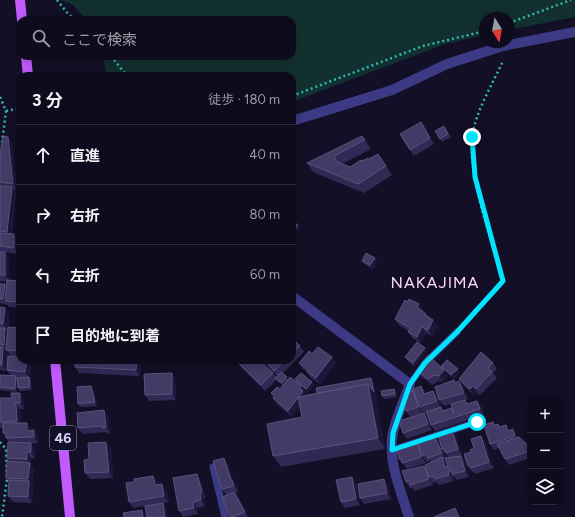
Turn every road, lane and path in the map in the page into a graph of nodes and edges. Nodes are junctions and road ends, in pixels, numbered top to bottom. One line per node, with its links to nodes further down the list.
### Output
1 (20, 0): 4 (main road)
2 (57, 0): 5 (path)
3 (571, 0): 6 (path)
4 (22, 16)
5 (71, 16)
6 (515, 21)
7 (479, 32): 16 (path)
8 (575, 32): 9 (street)
9 (515, 44)
10 (497, 48): 20 (street)
11 (503, 48): 23 (path)
12 (26, 60): 14 (main road)
13 (114, 60): 15 (path)
14 (28, 72)
15 (124, 72)
16 (296, 94)
17 (0, 97): 19 (path)
18 (16, 109): 19 (path)
19 (6, 111): 21 (path)
20 (296, 120)
21 (2, 148)
22 (296, 299): 25 (street)
23 (457, 332): 25 (lane)
24 (55, 364): 31 (main road, 46)
25 (410, 384): 28 (street)
26 (477, 422): 28 (lane)
27 (0, 442): 30 (path)
28 (392, 450): 33 (street)
29 (213, 467): 32 (lane)
30 (2, 517)
31 (70, 517)
32 (225, 517)
33 (409, 517)

